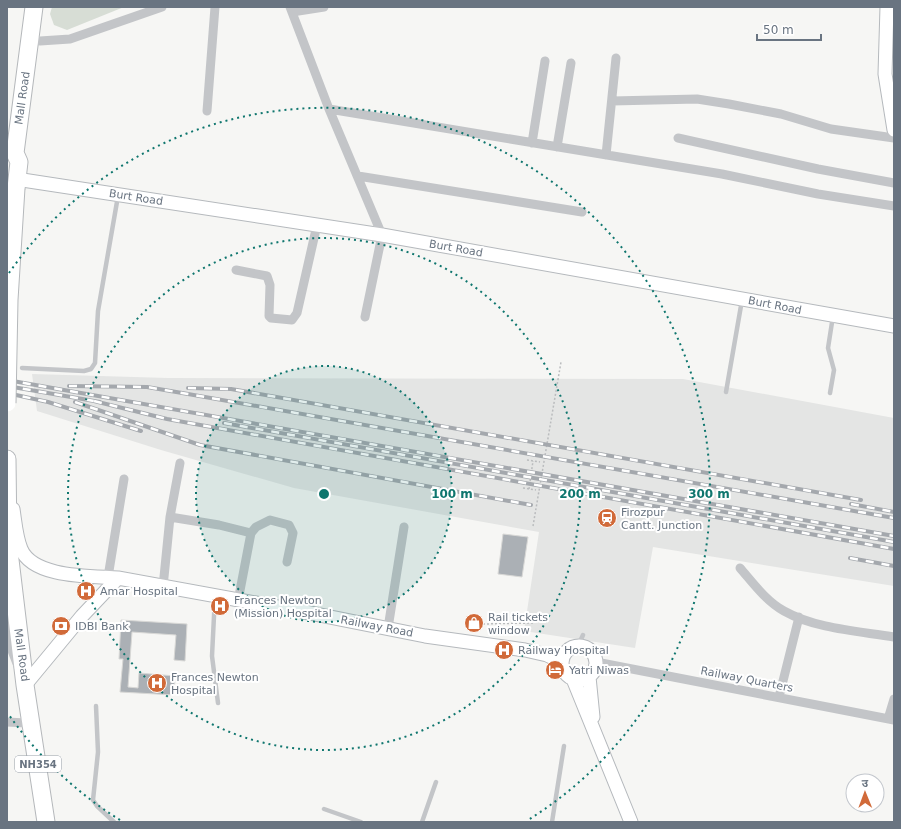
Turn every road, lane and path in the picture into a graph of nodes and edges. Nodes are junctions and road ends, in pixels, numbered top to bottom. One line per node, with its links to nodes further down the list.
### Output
1 (34, 7): 22 (highway, Mall Road)
2 (45, 7): 9 (highway)
3 (162, 7): 9 (street)
4 (215, 7): 15 (street)
5 (324, 7): 7 (street)
6 (887, 7): 8 (street)
7 (291, 10): 14 (street)
8 (890, 26): 16 (street)
9 (40, 41): 22 (highway)
10 (616, 58): 13 (street)
11 (545, 61): 19 (street)
12 (571, 63): 20 (street)
13 (612, 101): 18 (street); 21 (street)
14 (329, 109): 19 (street); 23 (street)
15 (207, 110)
16 (894, 130)
17 (678, 138): 24 (street)
18 (894, 138)
19 (532, 143): 20 (street)
20 (557, 147): 21 (street)
21 (606, 155): 27 (street)
22 (19, 162): 25 (highway, Mall Road)
23 (358, 176): 28 (street); 30 (street)
24 (894, 183)
25 (16, 184): 26 (street, Burt Road); 40 (highway, Mall Road, bridge)
26 (119, 194): 29 (street, Burt Road); 37 (lane)
27 (894, 206)
28 (582, 212)
29 (317, 225): 30 (street, Burt Road); 31 (street)
30 (382, 235): 32 (street, Burt Road); 34 (street)
31 (236, 270)
32 (742, 298): 33 (street, Burt Road); 38 (lane)
33 (833, 316): 35 (street, Burt Road); 39 (lane)
34 (365, 317)
35 (894, 326)
36 (561, 362): 51 (path)
37 (22, 368)
38 (726, 392)
39 (830, 393)
40 (7, 403)
41 (527, 460): 43 (path)
42 (7, 461): 56 (street, Railway Road); 69 (highway, Mall Road / NH354)
43 (533, 461): 44 (path); 48 (path)
44 (540, 462)
45 (180, 463): 50 (street)
46 (124, 479): 56 (street)
47 (523, 488): 48 (path)
48 (529, 489): 49 (path)
49 (536, 490)
50 (170, 517): 53 (street); 57 (street)
51 (534, 526)
52 (404, 527): 64 (street)
53 (251, 533): 54 (street); 59 (street)
54 (286, 562)
55 (740, 568): 61 (street)
56 (113, 578): 57 (street, Railway Road); 69 (street)
57 (163, 587): 58 (street, Railway Road)
58 (215, 596): 59 (street, Railway Road); 73 (lane)
59 (238, 601): 64 (street, Railway Road)
60 (7, 611): 69 (street)
61 (799, 617): 65 (street); 71 (street)
62 (533, 623): 63 (path)
63 (483, 624)
64 (388, 628): 66 (street, Railway Road)
65 (894, 637)
66 (562, 662): 67 (street); 70 (street)
67 (596, 662): 68 (street); 71 (street, Railway Quarters)
68 (589, 677): 70 (street); 79 (street)
69 (25, 679): 74 (highway, Mall Road / NH354)
70 (574, 679): 79 (street)
71 (779, 697): 76 (street, Railway Quarters)
72 (894, 699): 76 (street)
73 (218, 703)
74 (29, 706): 78 (highway, Mall Road / NH354); 84 (highway, Mall Road / NH354)
75 (96, 706): 85 (lane)
76 (891, 719)
77 (7, 722): 78 (street)
78 (26, 723): 83 (highway, Mall Road / NH354)
79 (595, 735): 89 (street)
80 (564, 746): 88 (lane)
81 (436, 782): 87 (lane)
82 (324, 809): 86 (lane)
83 (35, 822)
84 (46, 822)
85 (114, 822)
86 (360, 822)
87 (422, 822)
88 (552, 822)
89 (631, 822)

